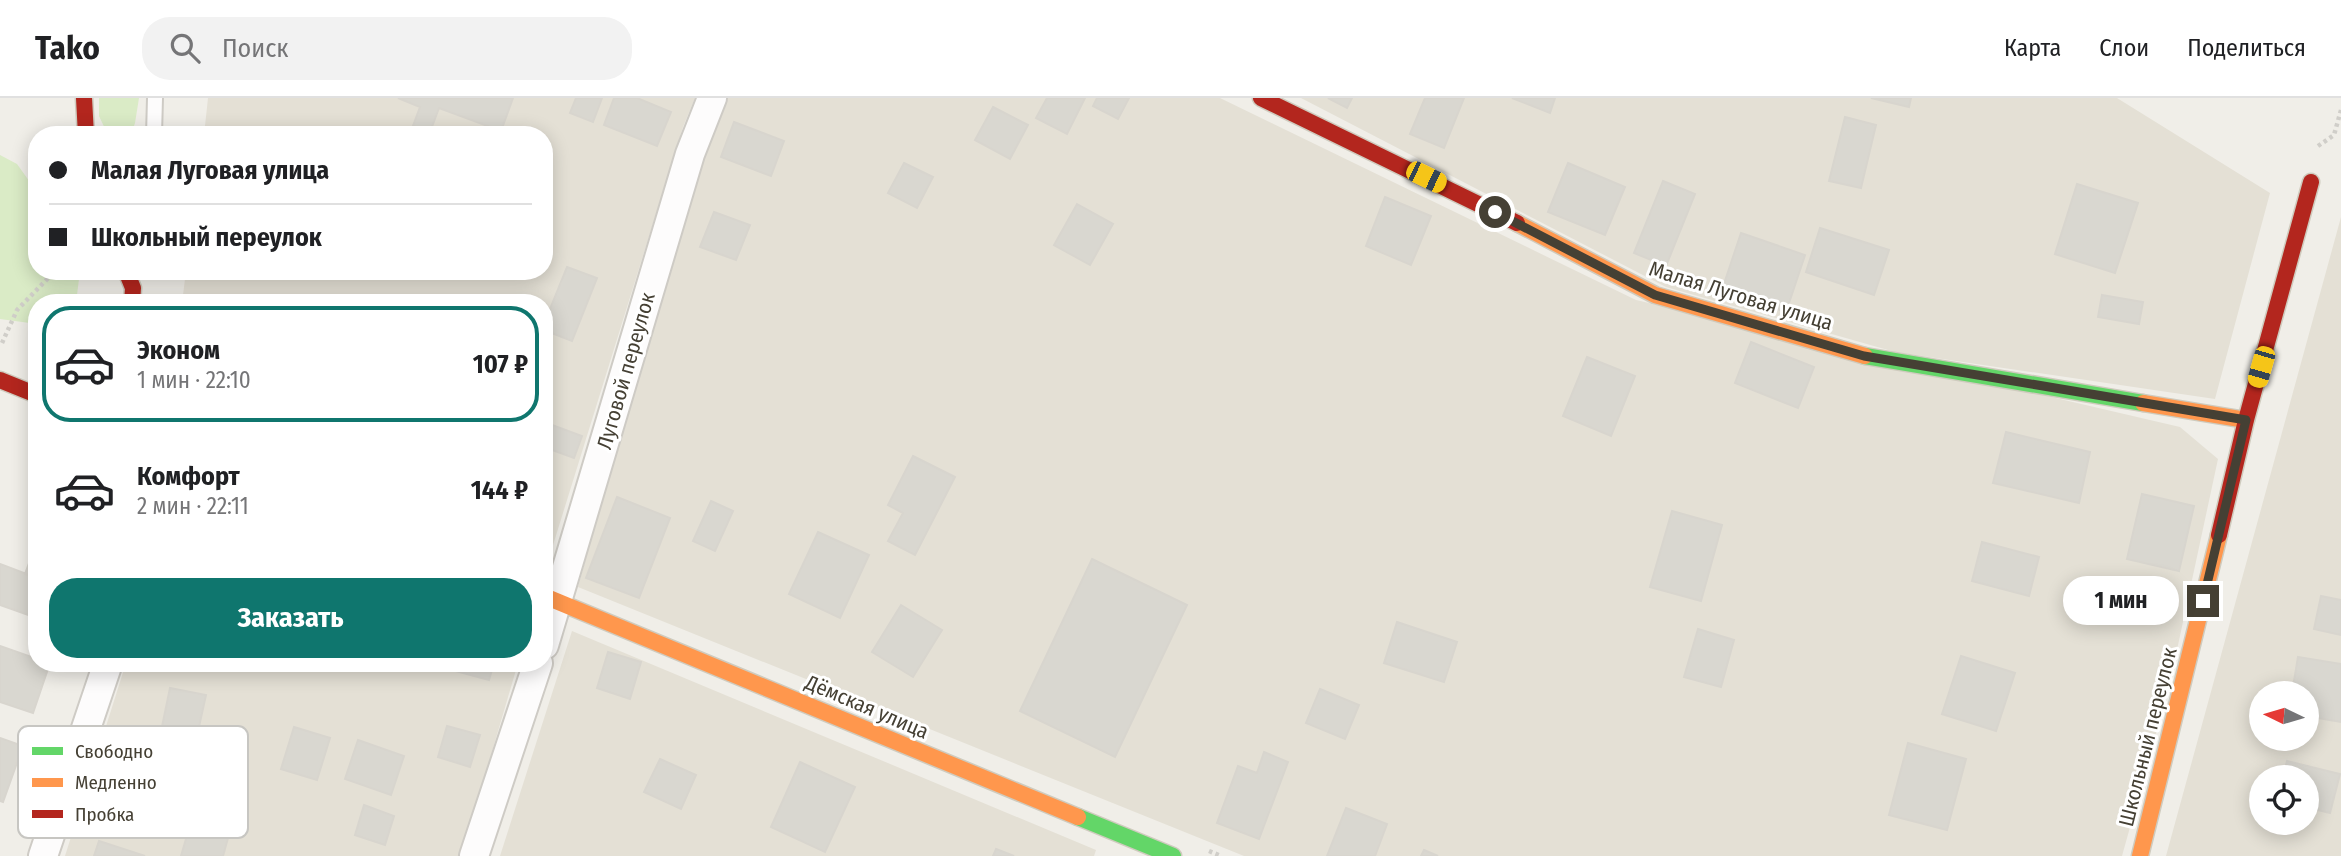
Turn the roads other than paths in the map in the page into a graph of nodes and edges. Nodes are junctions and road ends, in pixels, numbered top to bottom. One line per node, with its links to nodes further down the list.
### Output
1 (84, 98): 5 (street)
2 (155, 98): 6 (lane)
3 (712, 98): 11 (street, Луговой переулок)
4 (1261, 98): 10 (street, Малая Луговая улица)
5 (86, 126)
6 (154, 126)
7 (2311, 182): 10 (street, Школьный переулок)
8 (0, 380): 9 (street)
9 (28, 391)
10 (2246, 420): 20 (street, Школьный переулок)
11 (553, 596)
12 (553, 599): 17 (street, Дёмская улица)
13 (105, 672): 15 (street)
14 (535, 672): 19 (street)
15 (87, 726)
16 (49, 838): 18 (street)
17 (1155, 853)
18 (43, 856)
19 (474, 856)
20 (2140, 856)

